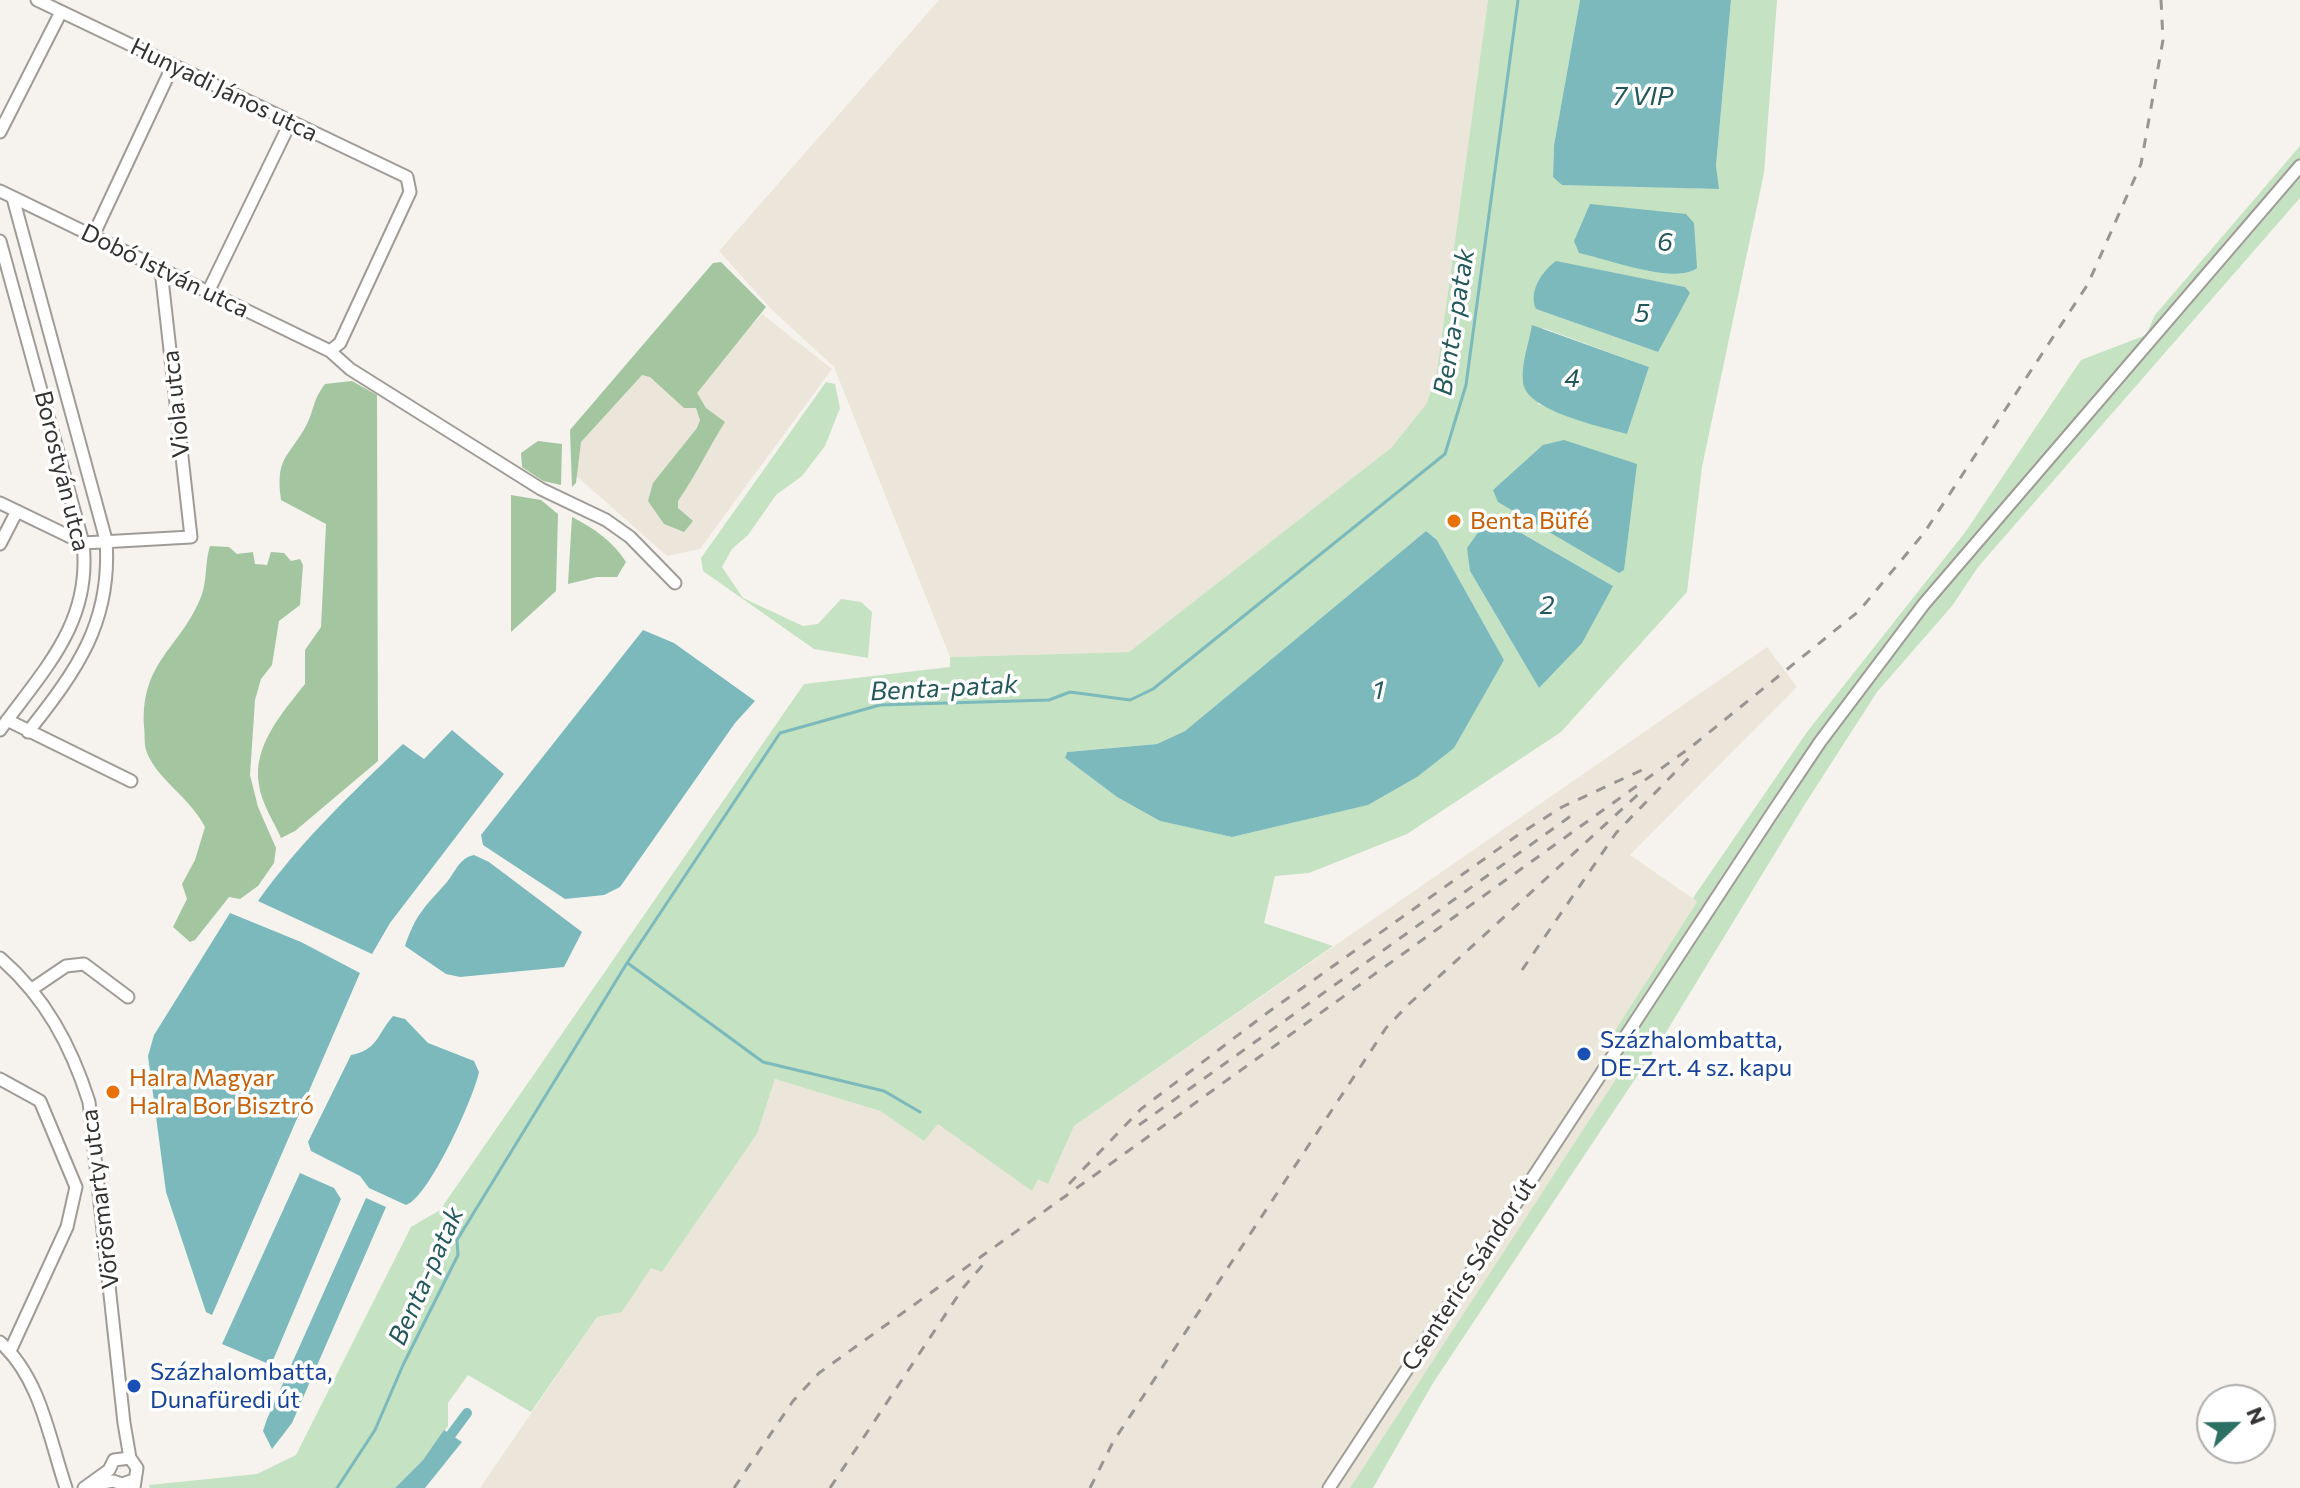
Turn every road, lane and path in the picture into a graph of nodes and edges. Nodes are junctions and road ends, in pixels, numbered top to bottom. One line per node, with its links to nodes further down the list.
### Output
1 (37, 0): 2 (street, Hunyadi János utca)
2 (61, 12): 3 (street, Hunyadi János utca); 5 (street)
3 (173, 65): 4 (street, Hunyadi János utca); 9 (street)
4 (290, 123): 12 (street); 13 (street, Hunyadi János utca)
5 (0, 132)
6 (2300, 166): 33 (street, Csenterics Sándor út)
7 (0, 191): 8 (street, Dobó István utca)
8 (13, 198): 9 (street, Dobó István utca); 16 (street)
9 (93, 236): 11 (street, Dobó István utca)
10 (1, 248): 17 (street, Borostyán utca)
11 (161, 270): 12 (street, Dobó István utca); 16 (street, Viola utca)
12 (208, 292): 13 (street, Dobó István utca)
13 (330, 351): 19 (street, Dobó István utca)
14 (0, 503): 15 (street)
15 (17, 511): 17 (street); 18 (street)
16 (106, 540): 17 (street); 21 (street)
17 (83, 543): 20 (street, Borostyán utca)
18 (0, 544)
19 (675, 583)
20 (4, 725): 21 (street)
21 (28, 732): 22 (street)
22 (131, 781)
23 (0, 958): 24 (street, Vörösmarty utca)
24 (32, 989): 25 (street); 29 (street, Vörösmarty utca)
25 (128, 997)
26 (0, 1079): 28 (street)
27 (0, 1342): 28 (street)
28 (10, 1351): 31 (street)
29 (124, 1458): 30 (street); 30 (street, Vörösmarty utca)
30 (122, 1482): 32 (street)
31 (66, 1488)
32 (85, 1488)
33 (1329, 1488)

